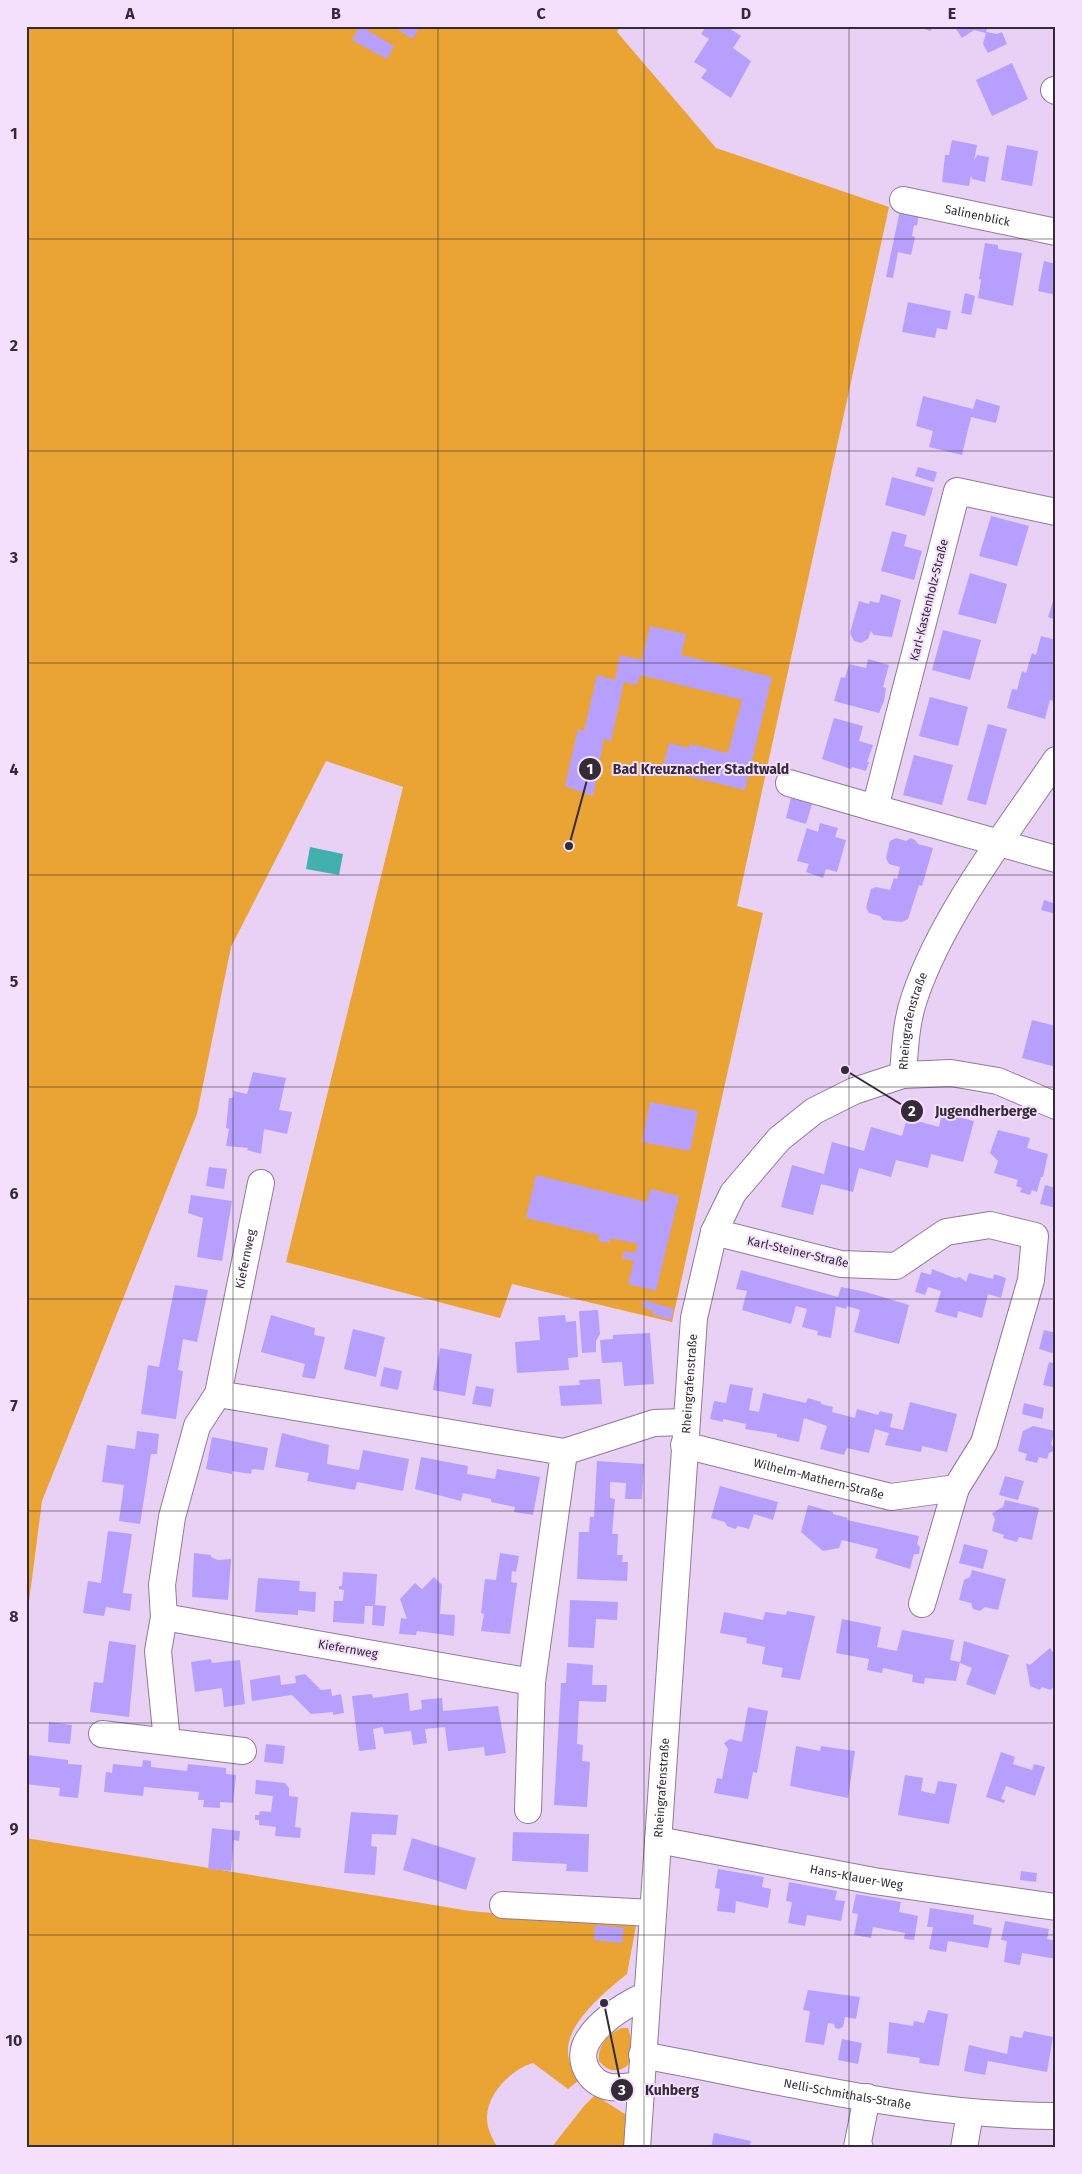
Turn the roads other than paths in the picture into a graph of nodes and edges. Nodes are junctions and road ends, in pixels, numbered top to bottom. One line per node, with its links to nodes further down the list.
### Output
1 (903, 200): 2 (street, Salinenblick)
2 (1054, 225)
3 (1056, 512): 6 (street, Karl-Kastenholz-Straße)
4 (1056, 760): 7 (street, Rheingrafenstraße)
5 (789, 784): 6 (street)
6 (875, 808): 7 (street)
7 (1000, 842): 8 (street); 9 (street, Rheingrafenstraße)
8 (1056, 859)
9 (903, 1075): 10 (street); 12 (street, Rheingrafenstraße)
10 (1056, 1106)
11 (261, 1183): 13 (street, Kiefernweg)
12 (714, 1232): 14 (street, Rheingrafenstraße); 16 (street, Karl-Steiner-Straße)
13 (218, 1394): 15 (street); 18 (street, Kiefernweg)
14 (685, 1434): 15 (street); 16 (street, Wilhelm-Mathern-Straße); 24 (street, Rheingrafenstraße)
15 (564, 1452): 19 (street)
16 (956, 1488): 17 (street)
17 (922, 1604)
18 (164, 1617): 19 (street, Kiefernweg); 21 (street, Kiefernweg)
19 (532, 1682): 23 (street)
20 (102, 1734): 21 (street)
21 (167, 1741): 22 (street)
22 (243, 1751)
23 (528, 1810)
24 (658, 1840): 26 (street, Hans-Klauer-Weg); 27 (street, Rheingrafenstraße)
25 (502, 1905): 27 (street)
26 (1056, 1907)
27 (652, 1913): 28 (street, Rheingrafenstraße)
28 (646, 1995): 29 (street, Rheingrafenstraße); 30 (street)
29 (642, 2054): 30 (street, Rheingrafenstraße); 31 (street, Nelli-Schmithals-Straße)
30 (641, 2085): 34 (street, Rheingrafenstraße)
31 (866, 2097): 32 (street, Nelli-Schmithals-Straße); 35 (street)
32 (970, 2113): 33 (street, Nelli-Schmithals-Straße); 36 (street)
33 (1056, 2116)
34 (637, 2148)
35 (860, 2148)
36 (964, 2148)

